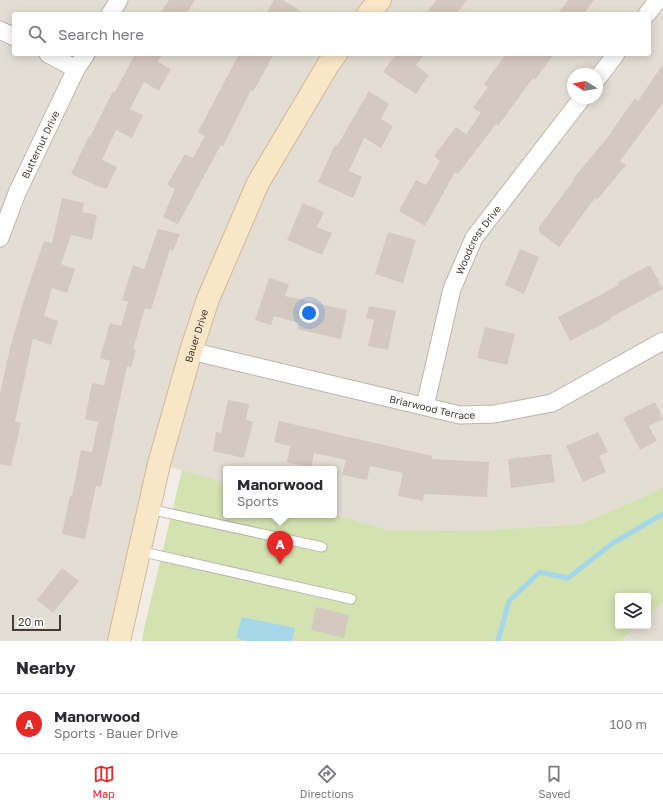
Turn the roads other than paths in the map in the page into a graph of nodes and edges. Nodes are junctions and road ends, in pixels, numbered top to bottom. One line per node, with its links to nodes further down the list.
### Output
1 (119, 0): 4 (street)
2 (380, 0): 5 (street)
3 (658, 0): 6 (street)
4 (111, 12)
5 (370, 12)
6 (649, 12)
7 (0, 30): 8 (street)
8 (12, 36)
9 (52, 56): 13 (street)
10 (85, 56): 13 (street, Butternut Drive)
11 (334, 56): 18 (street, Bauer Drive)
12 (614, 56): 14 (street)
13 (76, 69): 16 (street, Butternut Drive)
14 (603, 71)
15 (577, 104): 19 (street, Woodcrest Drive)
16 (0, 238)
17 (663, 341): 19 (street, Briarwood Terrace)
18 (191, 351): 19 (street, Briarwood Terrace); 20 (street, Bauer Drive)
19 (425, 406)
20 (149, 509): 21 (lane); 22 (street, Bauer Drive)
21 (322, 547)
22 (139, 551): 23 (lane); 24 (street, Bauer Drive)
23 (351, 599)
24 (119, 641)

